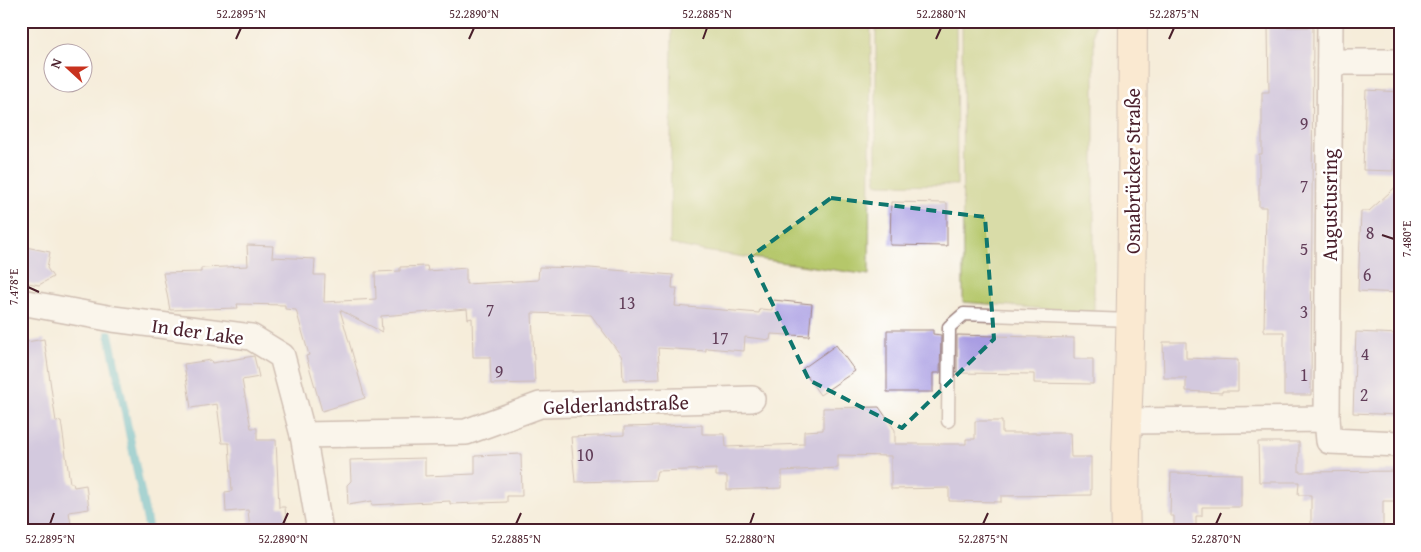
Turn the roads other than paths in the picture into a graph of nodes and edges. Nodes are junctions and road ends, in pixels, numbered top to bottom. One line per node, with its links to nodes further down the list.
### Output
1 (1133, 21): 6 (main road, Osnabrücker Straße)
2 (1330, 21): 3 (street, Augustusring)
3 (1330, 62): 4 (street); 8 (street, Augustusring)
4 (1400, 62)
5 (21, 302): 11 (street, In der Lake)
6 (1131, 320): 9 (lane); 10 (main road, Osnabrücker Straße)
7 (752, 399): 11 (street, Gelderlandstraße)
8 (1327, 419): 10 (street); 12 (street, Augustusring)
9 (948, 421)
10 (1129, 421): 14 (main road, Osnabrücker Straße)
11 (303, 435): 13 (street, In der Lake)
12 (1400, 444)
13 (320, 531)
14 (1126, 531)

